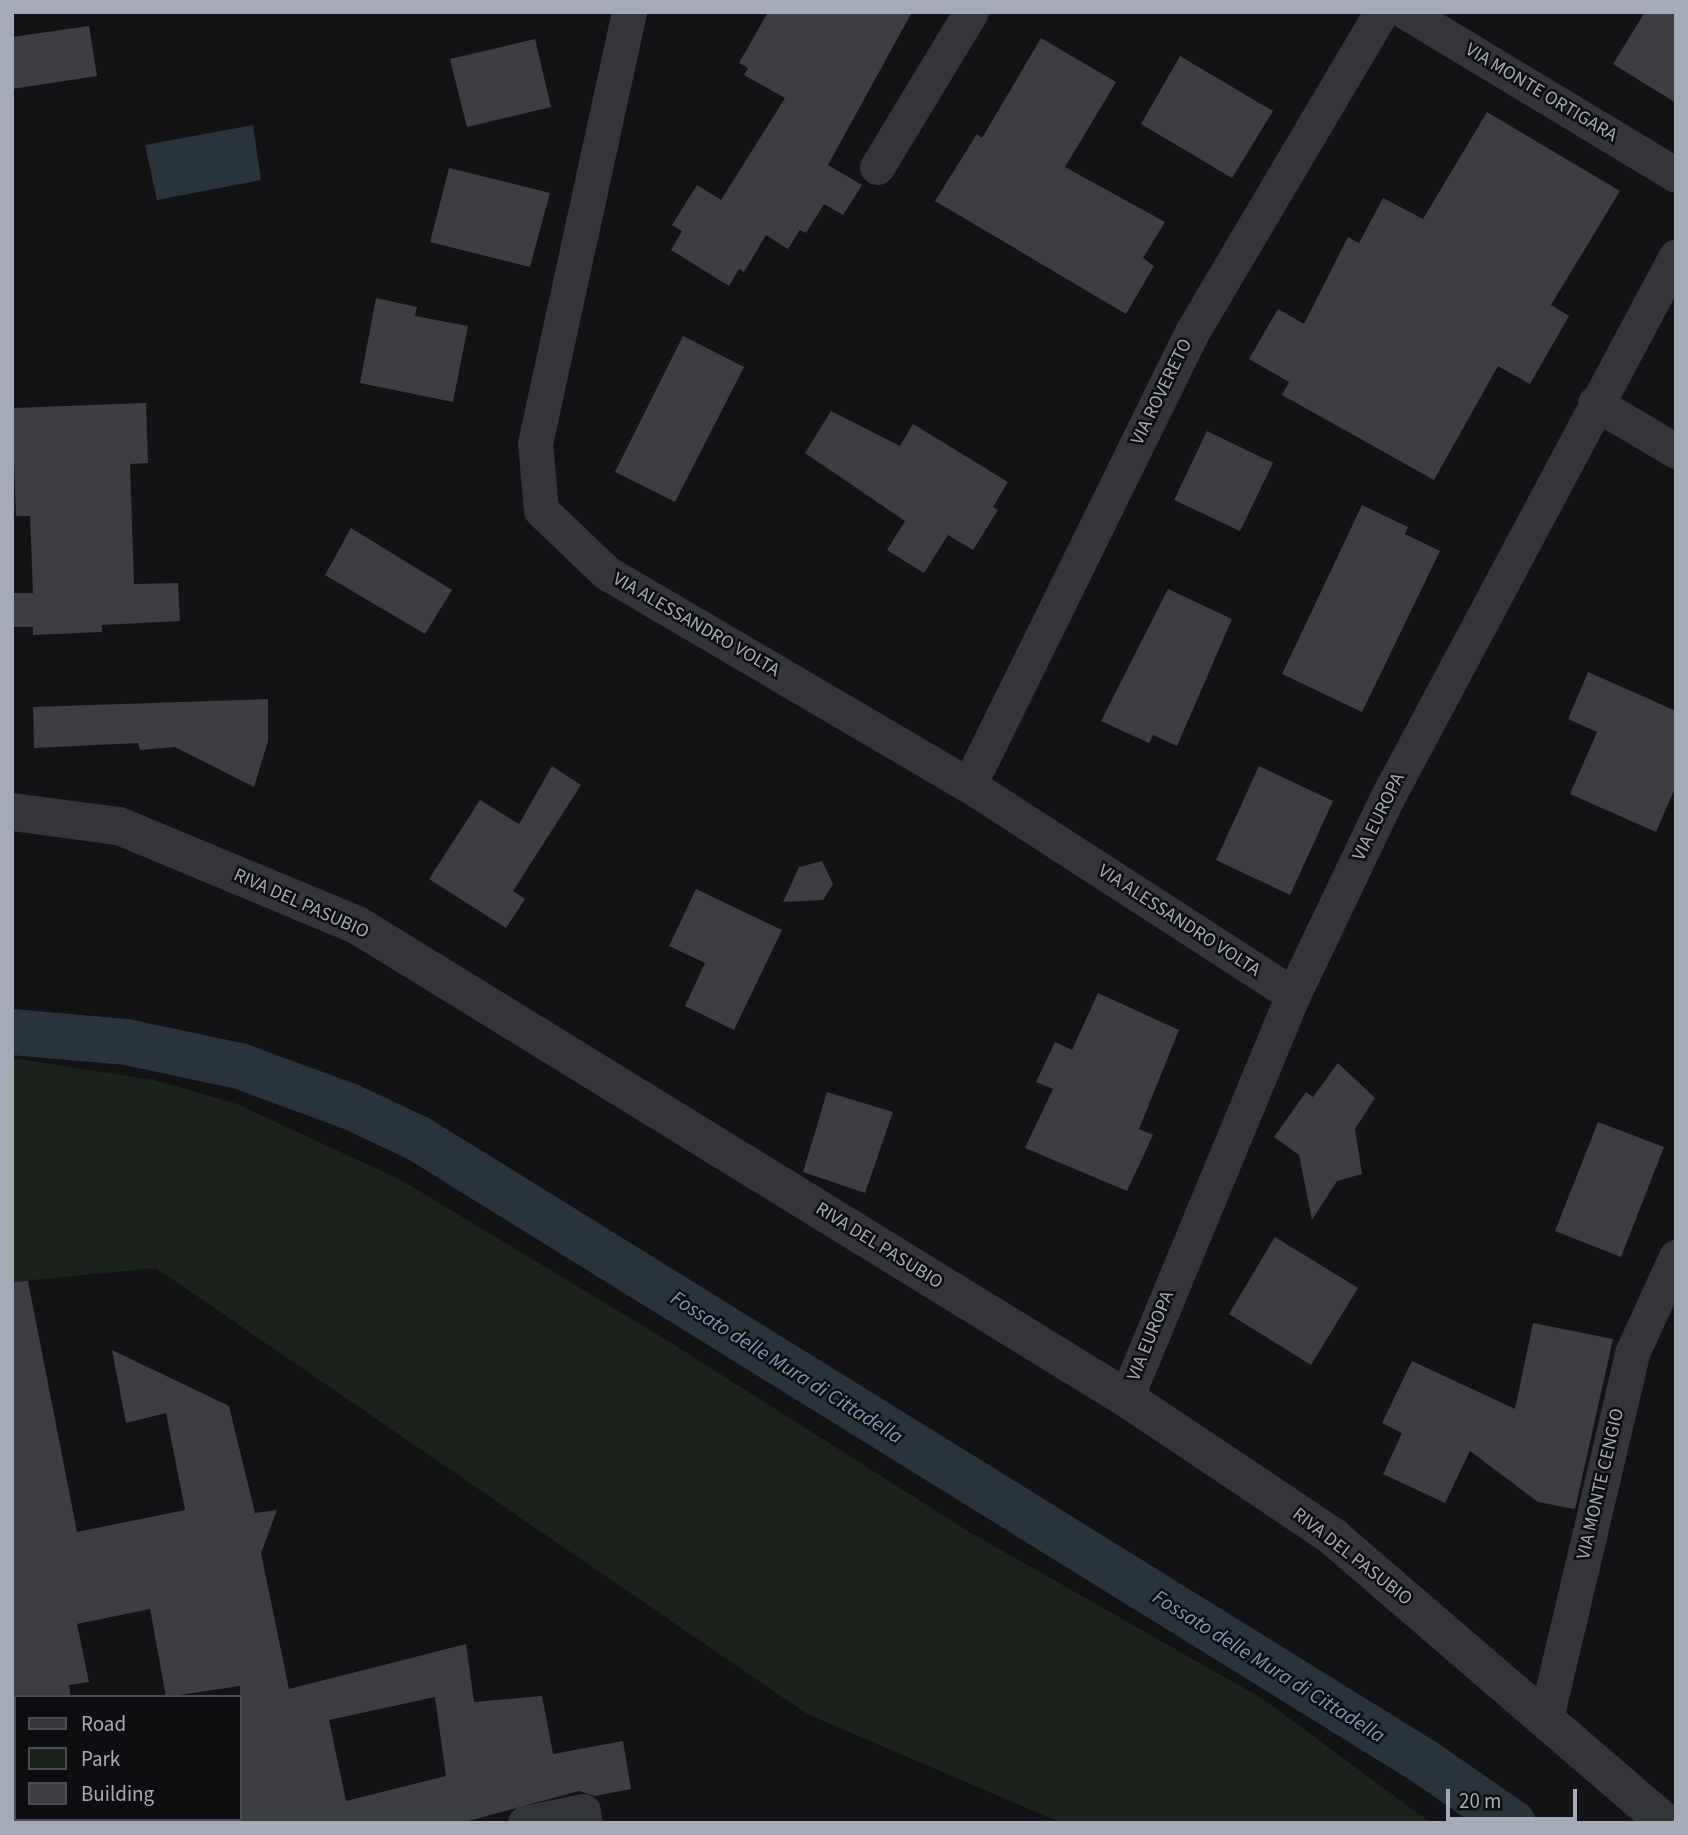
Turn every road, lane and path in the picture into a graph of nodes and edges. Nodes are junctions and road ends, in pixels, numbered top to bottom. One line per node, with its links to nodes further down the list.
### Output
1 (629, 12): 10 (street, VIA ALESSANDRO VOLTA)
2 (971, 12): 5 (street)
3 (1381, 12): 10 (street, VIA ROVERETO)
4 (1406, 12): 6 (street, VIA MONTE ORTIGARA)
5 (877, 167)
6 (1676, 175)
7 (1676, 257): 8 (street, VIA EUROPA)
8 (1595, 402): 9 (street); 12 (street, VIA EUROPA)
9 (1676, 451)
10 (969, 785): 12 (street, VIA ALESSANDRO VOLTA)
11 (12, 812): 14 (street, RIVA DEL PASUBIO)
12 (1293, 995): 14 (street, VIA EUROPA)
13 (1676, 1256): 15 (street, VIA MONTE CENGIO)
14 (1126, 1398): 15 (street, RIVA DEL PASUBIO)
15 (1546, 1718): 18 (street, RIVA DEL PASUBIO)
16 (525, 1823): 17 (street)
17 (585, 1823)
18 (1666, 1823)

